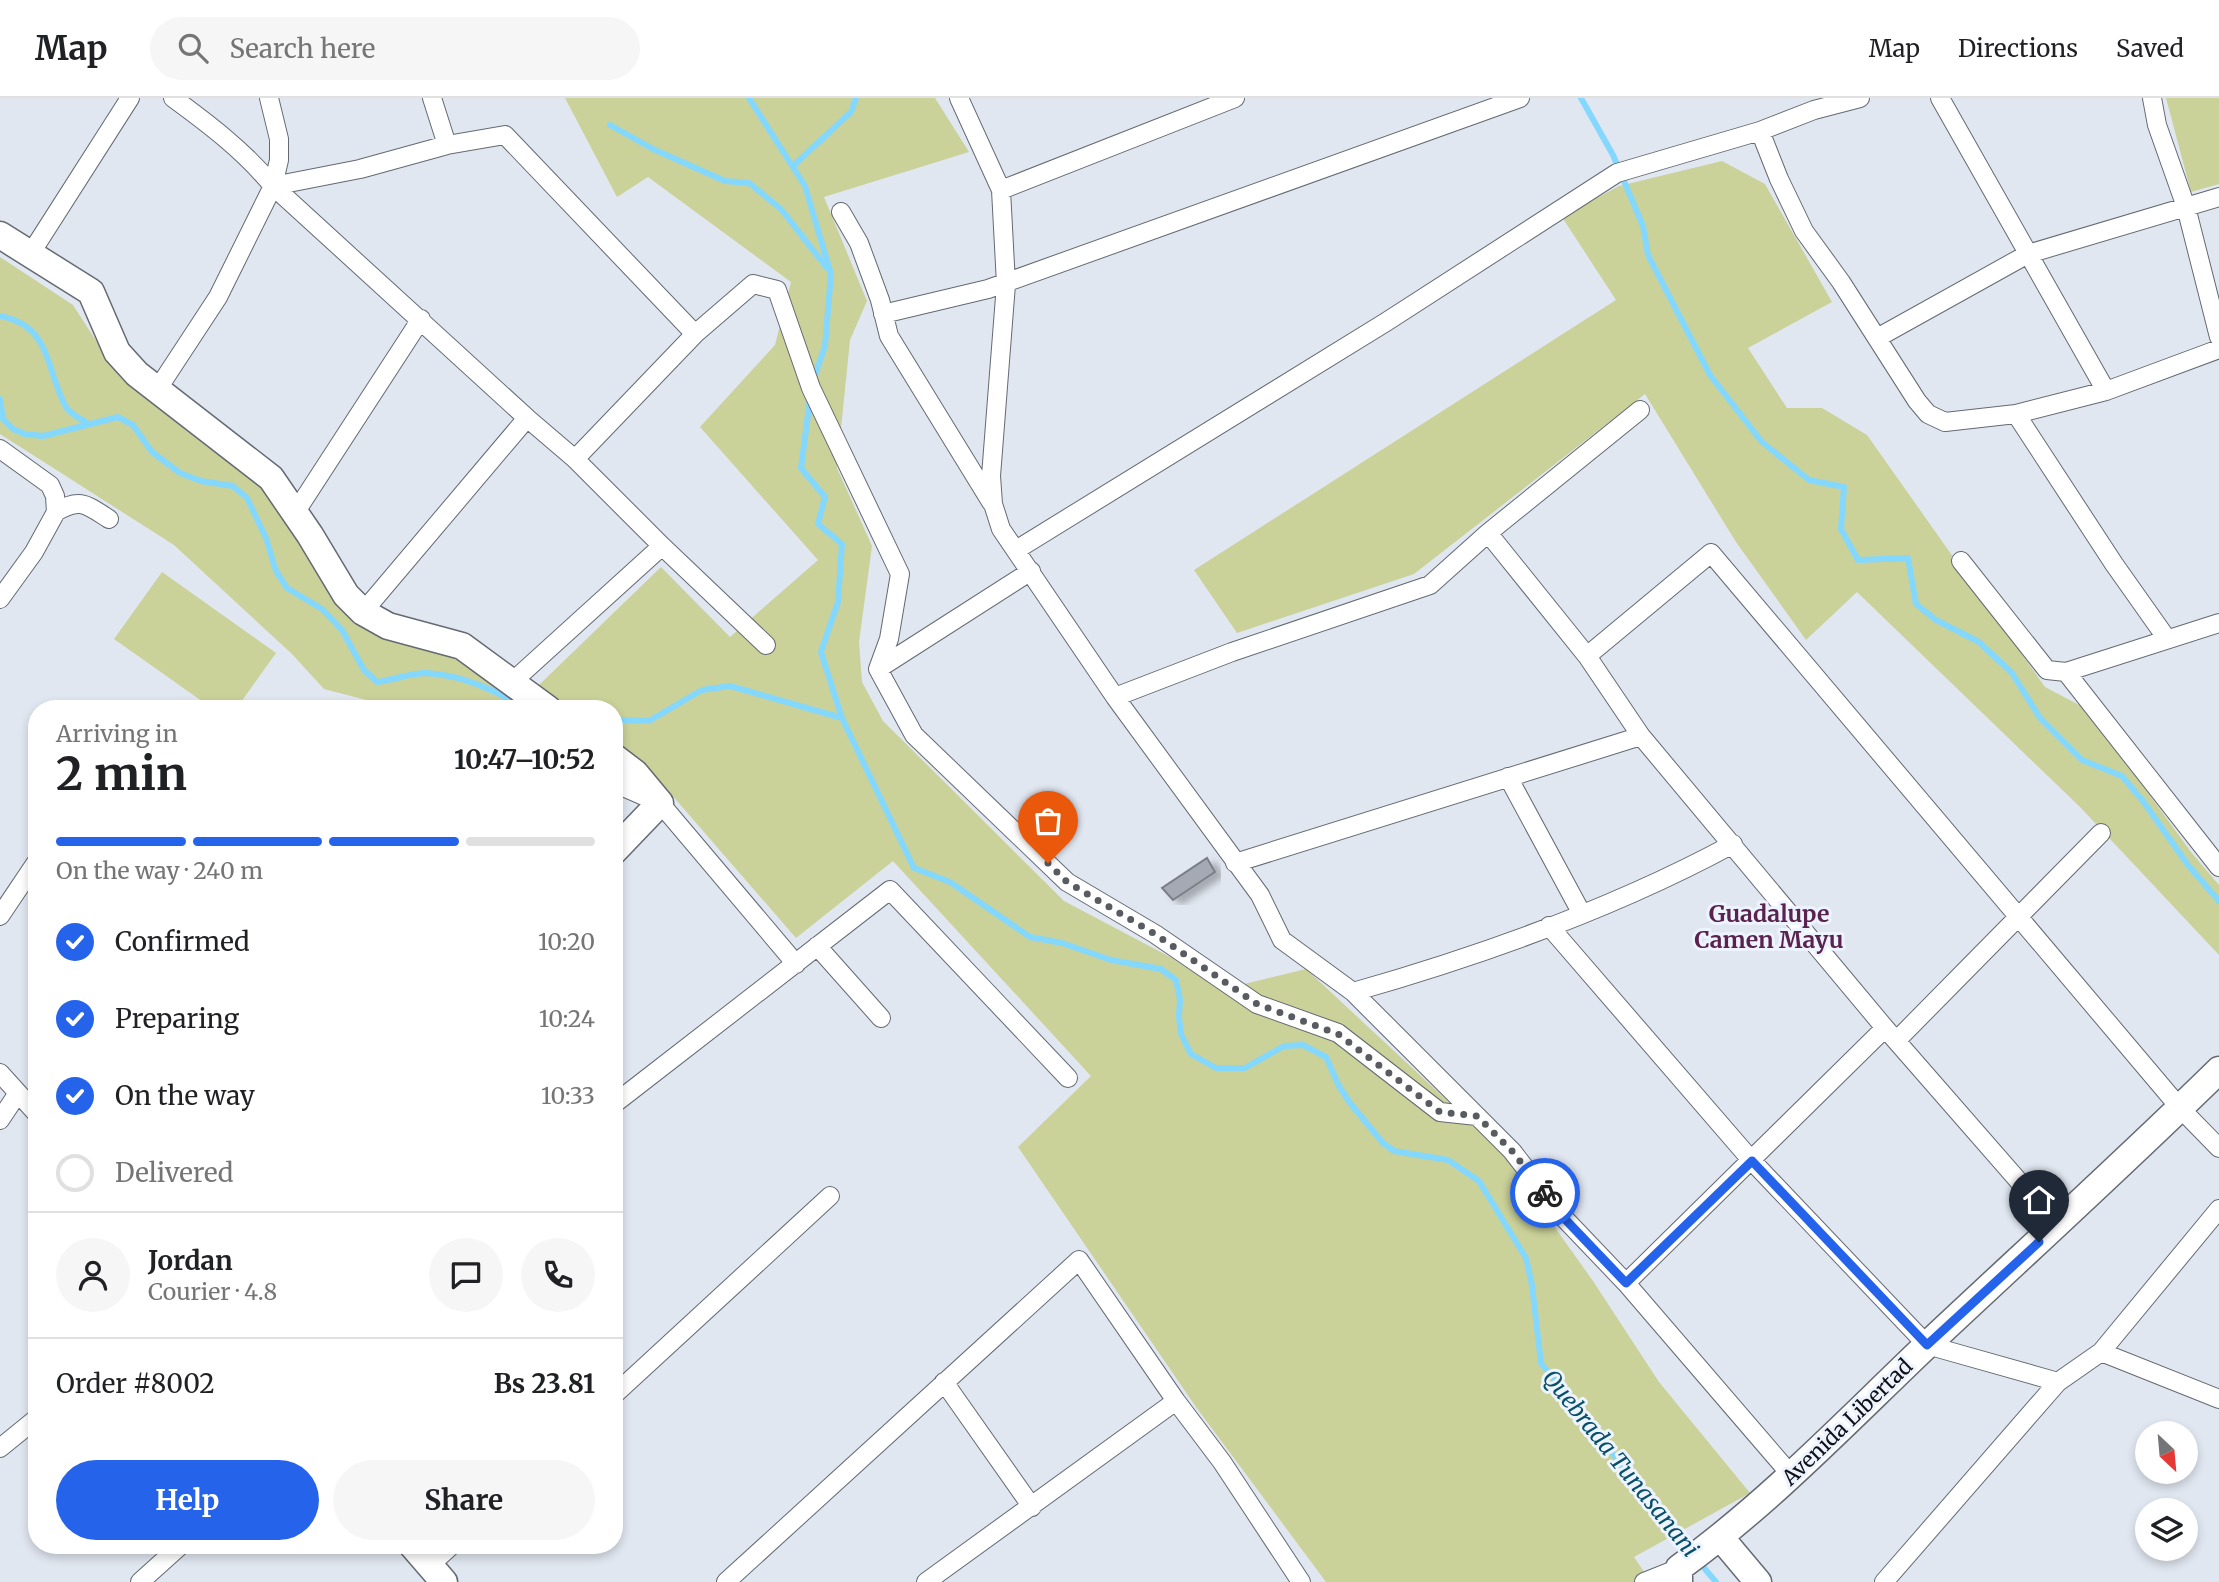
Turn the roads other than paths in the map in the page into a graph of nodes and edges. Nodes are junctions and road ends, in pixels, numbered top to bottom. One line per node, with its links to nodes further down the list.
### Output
1 (130, 98): 19 (street)
2 (173, 98): 13 (street)
3 (269, 98): 13 (street)
4 (432, 98): 12 (street)
5 (959, 98): 14 (street)
6 (1235, 98): 14 (street)
7 (1520, 98): 21 (street)
8 (1860, 98): 11 (street)
9 (1940, 98): 20 (street)
10 (2152, 98): 16 (street)
11 (1760, 131): 25 (street); 41 (street)
12 (447, 145): 13 (street); 24 (street)
13 (273, 186): 23 (street); 28 (street)
14 (1001, 190): 21 (street)
15 (2219, 197): 16 (street)
16 (2186, 207): 20 (street); 26 (street)
17 (841, 212): 22 (street)
18 (0, 234): 19 (street)
19 (31, 253): 28 (street)
20 (2028, 254): 25 (street); 29 (street)
21 (1006, 283): 22 (street); 35 (street)
22 (883, 314): 35 (street)
23 (421, 319): 32 (street); 37 (street)
24 (695, 334): 34 (street); 50 (street)
25 (1877, 338): 31 (street)
26 (2219, 338)
27 (2219, 349): 29 (street)
28 (157, 390): 37 (street)
29 (2106, 391): 31 (street)
30 (1640, 410): 39 (street)
31 (2016, 414): 47 (street)
32 (527, 418): 34 (street); 45 (street)
33 (0, 449): 36 (street)
34 (575, 459): 40 (street)
35 (993, 505): 41 (street)
36 (56, 512): 38 (street); 44 (street)
37 (295, 513): 45 (street)
38 (109, 519)
39 (1488, 533): 49 (street); 53 (street)
40 (662, 546): 48 (street); 52 (street)
41 (1016, 550): 43 (street)
42 (1961, 561): 51 (street)
43 (1031, 571): 50 (street); 53 (street)
44 (0, 599)
45 (363, 612): 52 (street)
46 (2219, 623): 47 (street)
47 (2167, 639): 51 (street)
48 (766, 645)
49 (1587, 656): 55 (street); 68 (street)
50 (878, 669): 82 (street)
51 (2066, 672): 64 (street)
52 (512, 681): 54 (street)
53 (1115, 697): 63 (street)
54 (536, 700)
55 (1641, 736): 57 (street); 62 (street)
56 (623, 764): 59 (street)
57 (1508, 777): 63 (street); 66 (street)
58 (623, 787): 59 (street)
59 (660, 803): 61 (street); 71 (street)
60 (2101, 832): 68 (street)
61 (623, 842)
62 (1733, 844): 66 (street); 74 (street)
63 (1235, 863): 72 (street)
64 (2219, 867)
65 (28, 874): 67 (street)
66 (1582, 914): 69 (street)
67 (0, 916)
68 (2019, 916): 74 (street); 81 (street)
69 (1549, 926): 72 (street); 85 (street)
70 (817, 946): 71 (street); 73 (street); 77 (street)
71 (796, 964): 79 (street)
72 (1353, 992): 82 (street)
73 (881, 1018)
74 (1891, 1034): 85 (street); 88 (street)
75 (2219, 1070): 81 (street, Avenida Libertad)
76 (0, 1073): 78 (street)
77 (1068, 1078)
78 (18, 1093): 80 (street); 83 (street)
79 (623, 1097)
80 (28, 1104)
81 (2180, 1108): 84 (street); 88 (street, Avenida Libertad)
82 (1477, 1116): 89 (street)
83 (0, 1120)
84 (2219, 1148)
85 (1752, 1161): 89 (street); 90 (street)
86 (830, 1196): 94 (street)
87 (2219, 1209): 91 (street)
88 (2057, 1225): 90 (street, Avenida Libertad)
89 (1626, 1283): 99 (street)
90 (1927, 1345): 93 (street); 99 (street, Avenida Libertad)
91 (2101, 1352): 93 (street); 95 (street)
92 (944, 1382): 96 (street); 100 (street); 108 (street)
93 (2058, 1382): 113 (street)
94 (623, 1387)
95 (2219, 1399)
96 (1177, 1401): 100 (street); 110 (street)
97 (28, 1425): 98 (street)
98 (0, 1448)
99 (1792, 1476): 101 (street, Avenida Libertad)
100 (1032, 1507): 109 (street)
101 (1721, 1538): 105 (street, Avenida Libertad); 112 (street)
102 (171, 1554): 107 (street)
103 (420, 1554): 106 (street)
104 (448, 1554): 106 (street)
105 (1679, 1575): 111 (street, Avenida Libertad)
106 (439, 1577)
107 (140, 1582)
108 (726, 1582)
109 (926, 1582)
110 (1301, 1582)
111 (1644, 1582)
112 (1758, 1582)
113 (1884, 1582)

